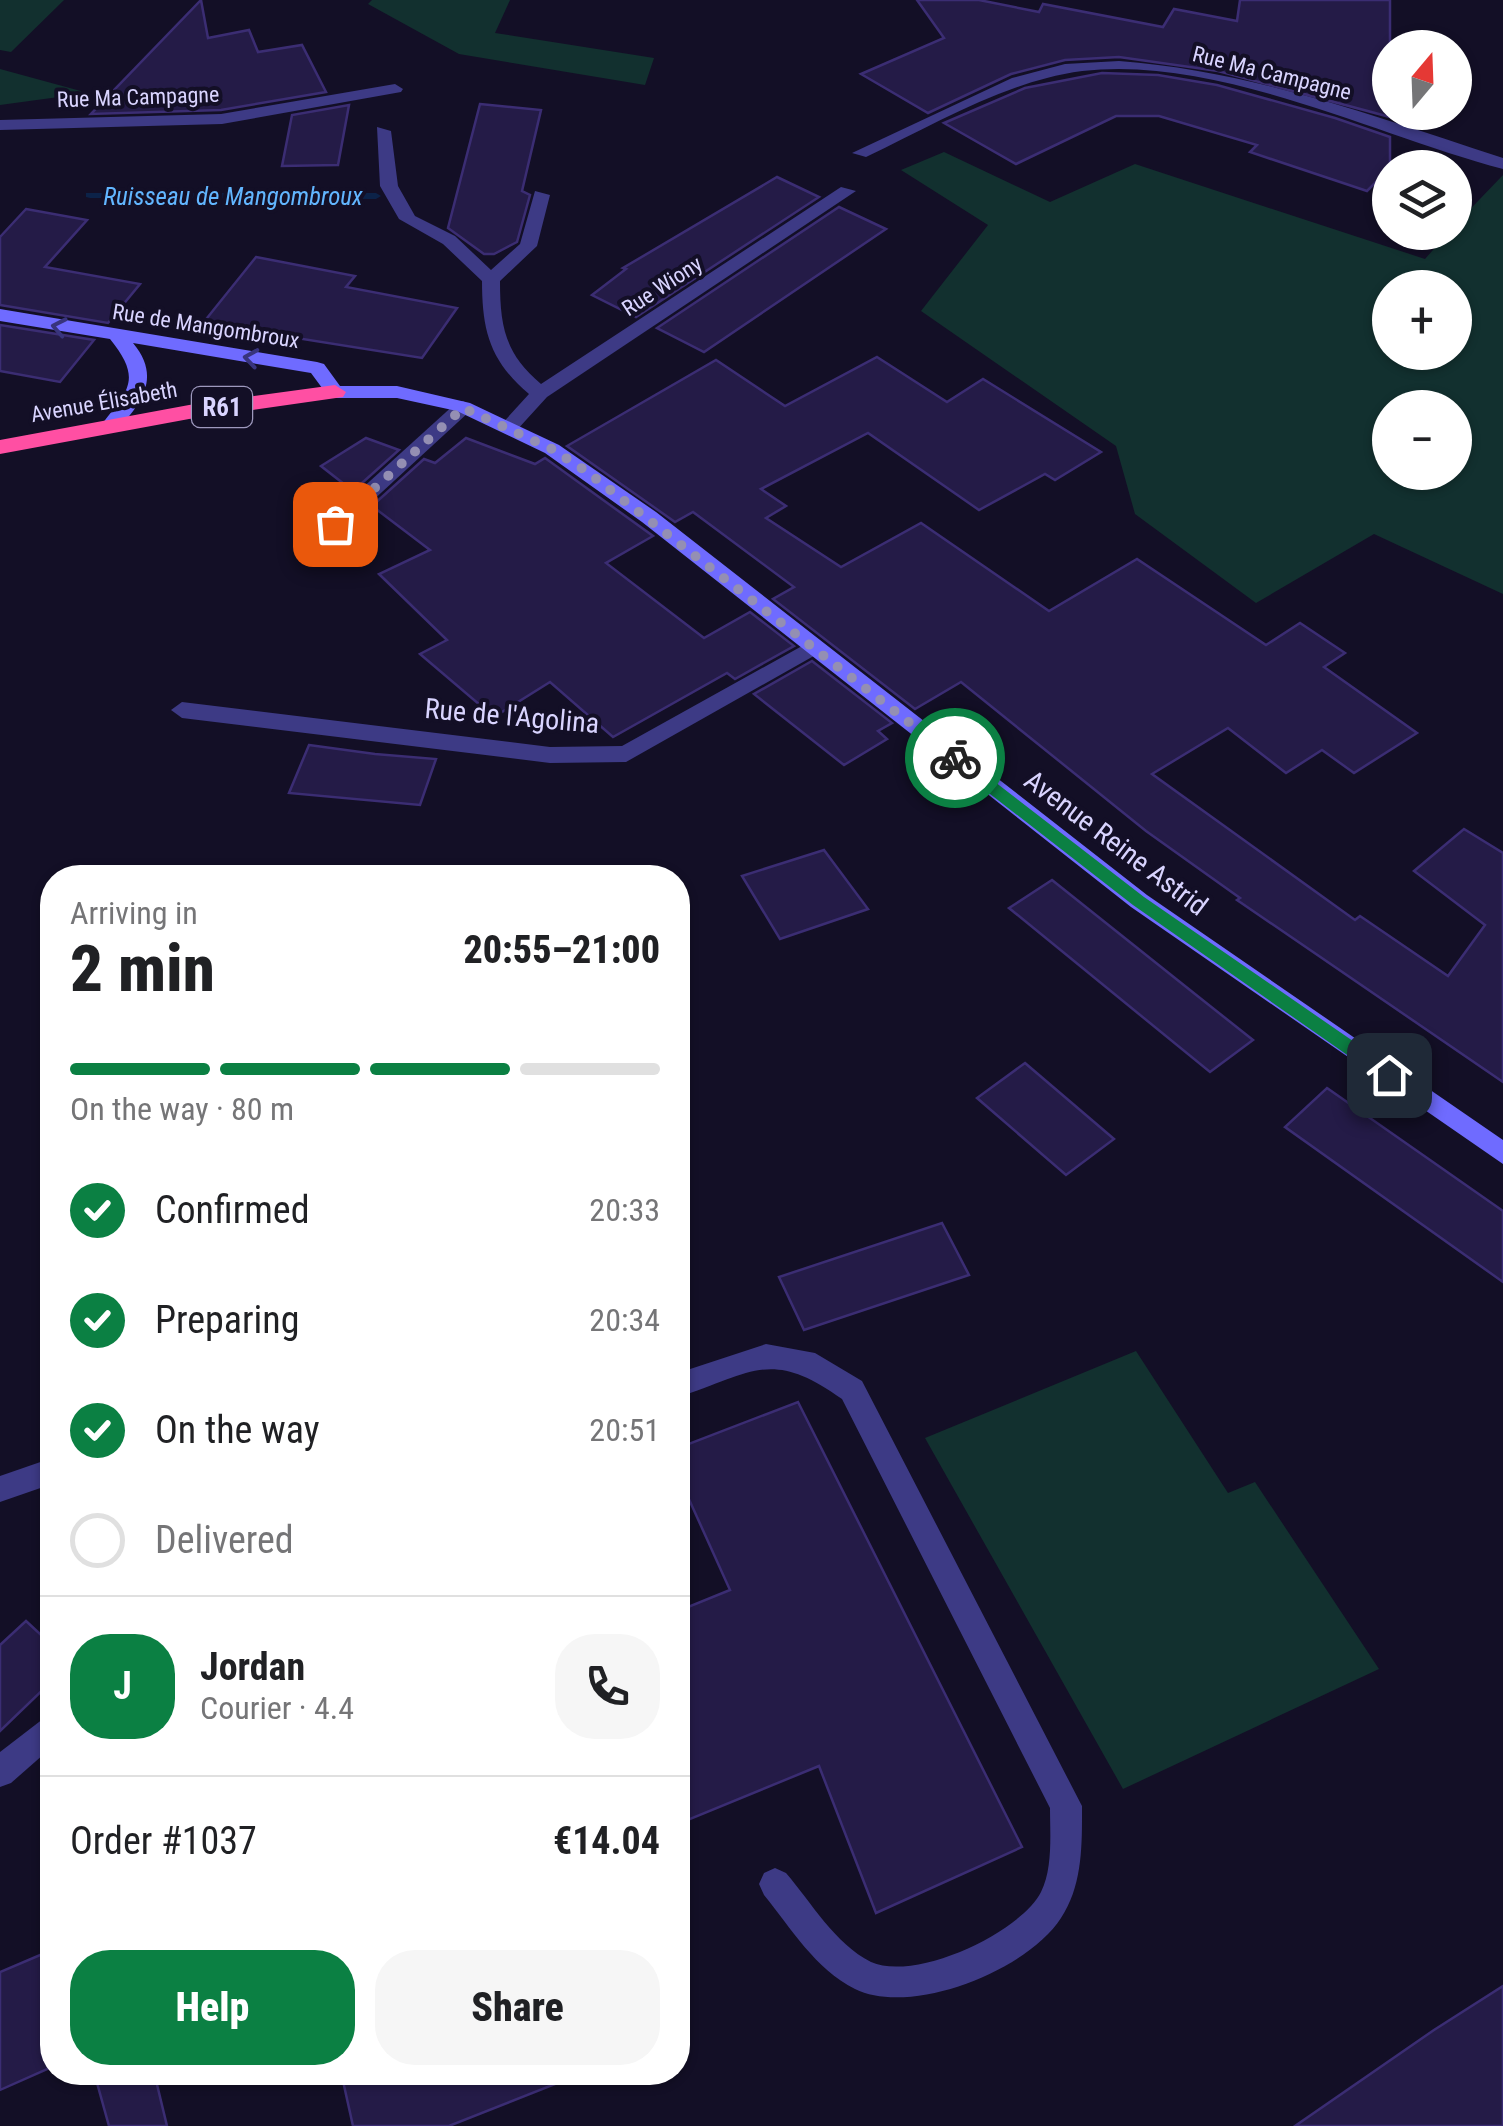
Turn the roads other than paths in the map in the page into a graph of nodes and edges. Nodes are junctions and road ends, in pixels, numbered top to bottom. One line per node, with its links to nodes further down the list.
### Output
1 (396, 89): 2 (street, Rue Ma Campagne)
2 (0, 125)
3 (382, 131): 8 (street)
4 (860, 153): 5 (street, Rue Ma Campagne)
5 (1503, 164)
6 (847, 192): 12 (street, Rue Wiony)
7 (540, 196): 8 (street)
8 (491, 280): 12 (street)
9 (0, 315): 10 (main road, Rue de Mangombroux, one-way to 9)
10 (119, 338): 11 (main road, Rue de Mangombroux, one-way to 10); 15 (main road)
11 (336, 392): 13 (main road); 15 (highway, Avenue Élisabeth / R61)
12 (540, 393): 14 (street, Rue Wiony)
13 (463, 408): 14 (main road); 17 (street)
14 (509, 427): 18 (main road, Avenue Reine Astrid)
15 (108, 428): 16 (highway, Avenue Élisabeth / R61)
16 (0, 446)
17 (312, 545)
18 (811, 648): 19 (street, Rue de l'Agolina); 20 (main road, Avenue Reine Astrid)
19 (182, 710)
20 (1503, 1154)
21 (690, 1379): 26 (street)
22 (40, 1475): 23 (street)
23 (0, 1488)
24 (40, 1737): 25 (street)
25 (0, 1772)
26 (775, 1884)

